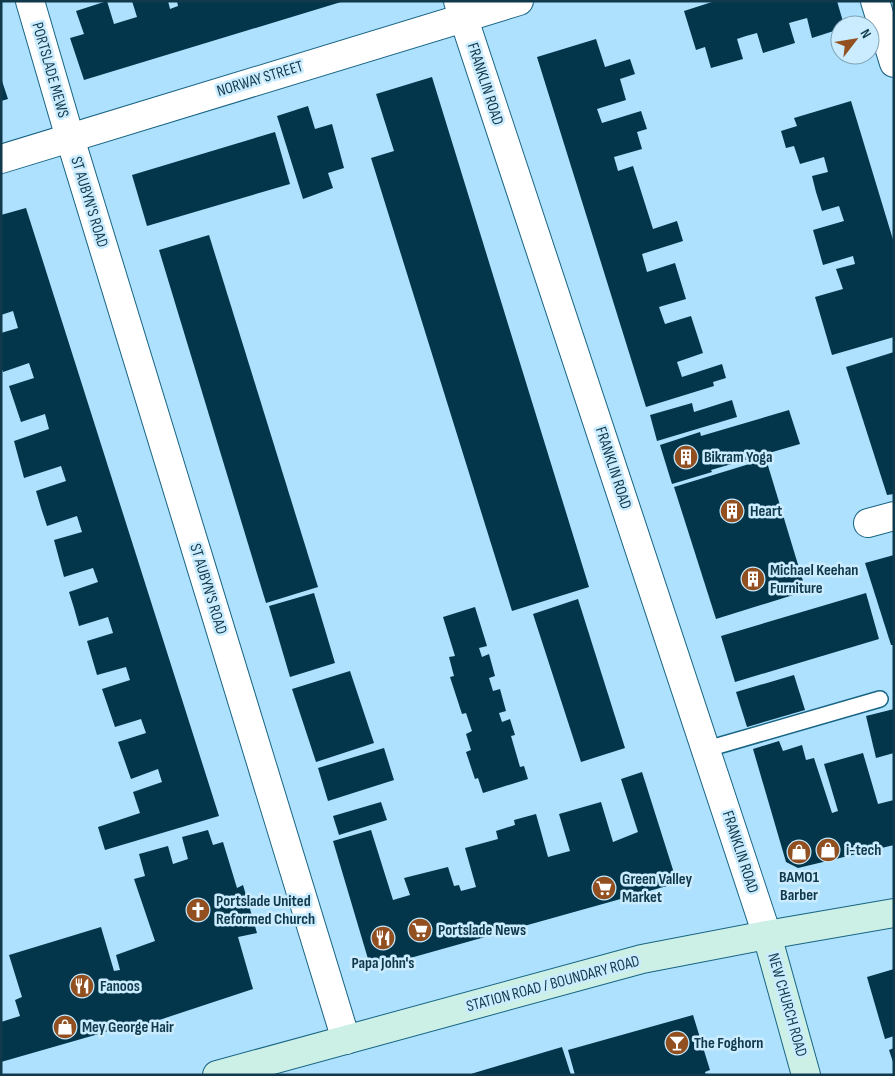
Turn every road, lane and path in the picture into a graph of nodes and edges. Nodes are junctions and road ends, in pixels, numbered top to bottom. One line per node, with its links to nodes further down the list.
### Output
1 (30, 1): 6 (street, PORTSLADE MEWS)
2 (519, 1): 4 (street, NORWAY STREET)
3 (875, 1): 5 (street)
4 (460, 9): 6 (street, NORWAY STREET); 9 (street, FRANKLIN ROAD)
5 (894, 63)
6 (70, 138): 7 (street, NORWAY STREET); 12 (street, ST AUBYN'S ROAD)
7 (1, 159)
8 (880, 699): 9 (lane)
9 (706, 749): 11 (street, FRANKLIN ROAD)
10 (894, 913): 11 (main road, STATION ROAD / BOUNDARY ROAD)
11 (767, 935): 12 (main road, STATION ROAD / BOUNDARY ROAD); 14 (main road, NEW CHURCH ROAD)
12 (346, 1040): 13 (main road, STATION ROAD / BOUNDARY ROAD)
13 (217, 1075)
14 (806, 1075)

